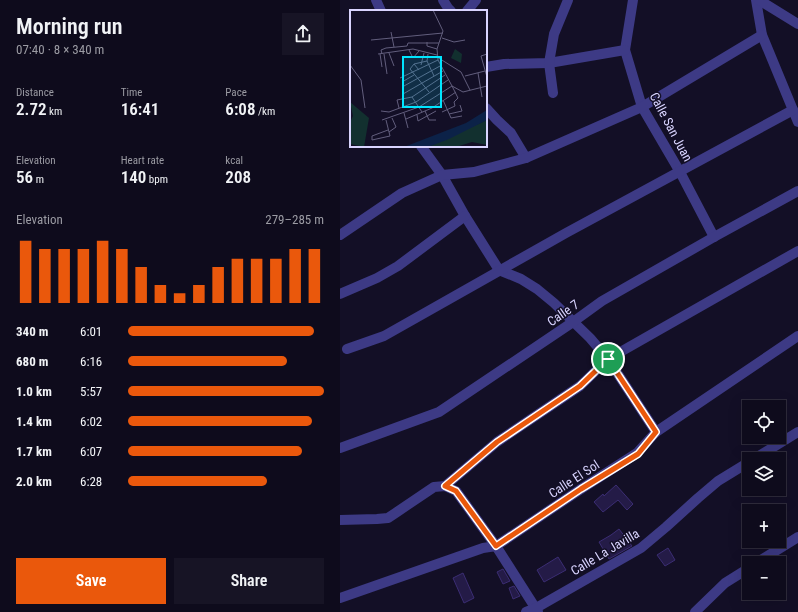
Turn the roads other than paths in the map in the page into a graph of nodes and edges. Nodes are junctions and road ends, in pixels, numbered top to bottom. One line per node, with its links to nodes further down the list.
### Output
1 (376, 0): 7 (street)
2 (443, 0): 8 (street)
3 (476, 0): 9 (street)
4 (568, 0): 13 (street)
5 (633, 0): 12 (street, Calle San Juan)
6 (758, 0): 10 (street); 11 (street)
7 (381, 10)
8 (450, 10)
9 (468, 10)
10 (798, 24)
11 (762, 34): 16 (street); 18 (street)
12 (625, 50): 13 (street); 16 (street, Calle San Juan)
13 (549, 63): 14 (street); 15 (street)
14 (487, 67)
15 (553, 93)
16 (642, 107): 21 (street); 22 (street, Calle San Juan)
17 (487, 109): 21 (street)
18 (793, 110): 19 (street); 22 (street)
19 (798, 122)
20 (422, 147): 23 (street)
21 (526, 158): 23 (street)
22 (680, 172): 27 (street, Calle San Juan); 29 (street)
23 (442, 175): 25 (street); 26 (street)
24 (798, 191): 27 (street, Calle 7)
25 (465, 216): 29 (street); 30 (street)
26 (340, 235)
27 (714, 237): 31 (street, Calle 7)
28 (798, 251): 34 (street)
29 (499, 270): 31 (street); 33 (street)
30 (340, 294)
31 (573, 322): 34 (street); 37 (street, Calle 7)
32 (798, 336): 35 (street, Calle El Sol)
33 (347, 349)
34 (608, 359): 35 (street); 40 (street)
35 (656, 432): 43 (street, Calle El Sol)
36 (798, 432): 38 (street)
37 (340, 448)
38 (765, 452)
39 (742, 467): 47 (street, Calle La Javilla)
40 (445, 486): 41 (street); 43 (street)
41 (340, 520)
42 (798, 537): 44 (street)
43 (496, 546): 46 (street, Calle El Sol); 47 (street)
44 (767, 556)
45 (742, 572): 48 (street)
46 (340, 598)
47 (533, 611)
48 (695, 612)

